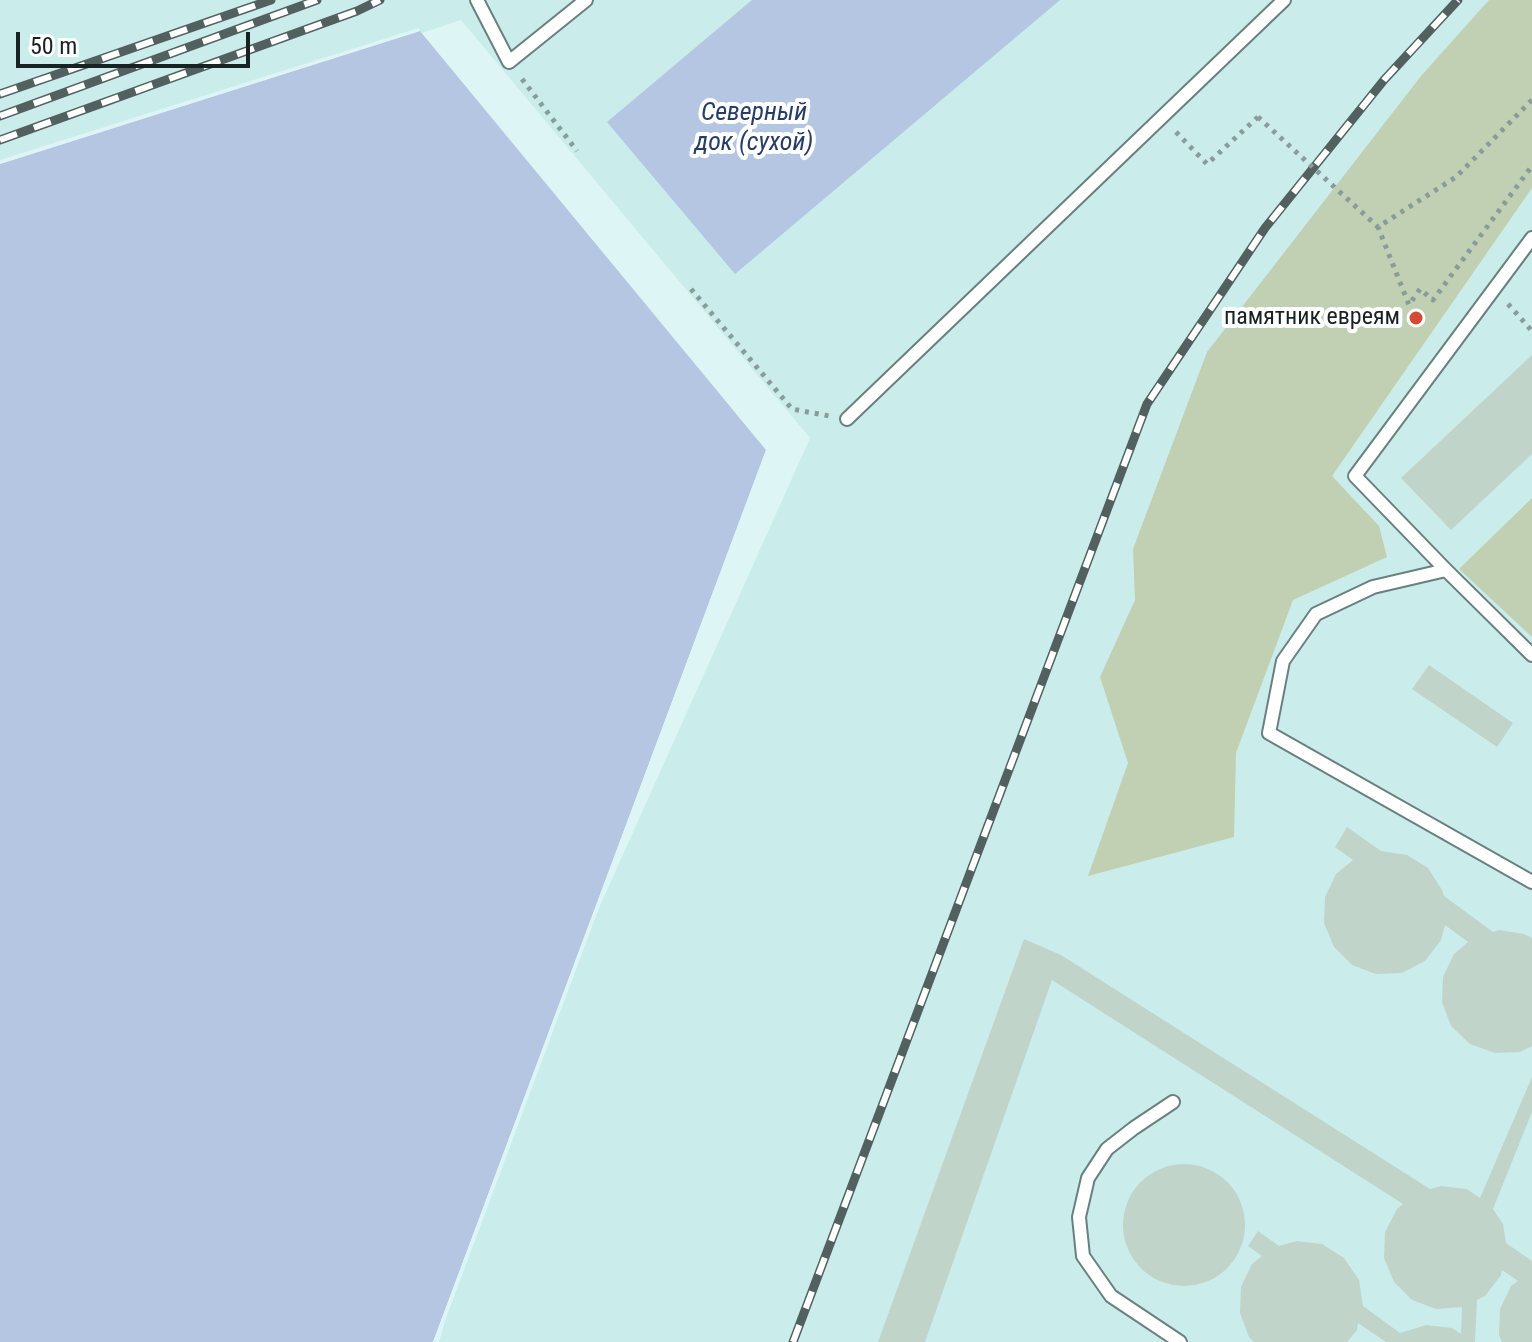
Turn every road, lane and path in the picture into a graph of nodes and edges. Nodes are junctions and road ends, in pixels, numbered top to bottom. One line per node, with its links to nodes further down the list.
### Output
1 (477, 0): 4 (lane)
2 (586, 0): 4 (lane)
3 (1284, 0): 6 (lane)
4 (509, 62): 7 (path)
5 (1532, 100): 9 (path)
6 (1162, 117): 9 (path, bridge); 14 (lane)
7 (577, 151)
8 (1532, 166): 9 (path)
9 (1378, 227)
10 (1532, 238): 11 (lane)
11 (1495, 288): 13 (path); 15 (lane)
12 (691, 289): 14 (path)
13 (1532, 331)
14 (847, 419)
15 (1446, 570): 16 (lane); 17 (lane)
16 (1532, 655)
17 (1532, 882)
18 (1173, 1102): 19 (lane)
19 (1180, 1342)

